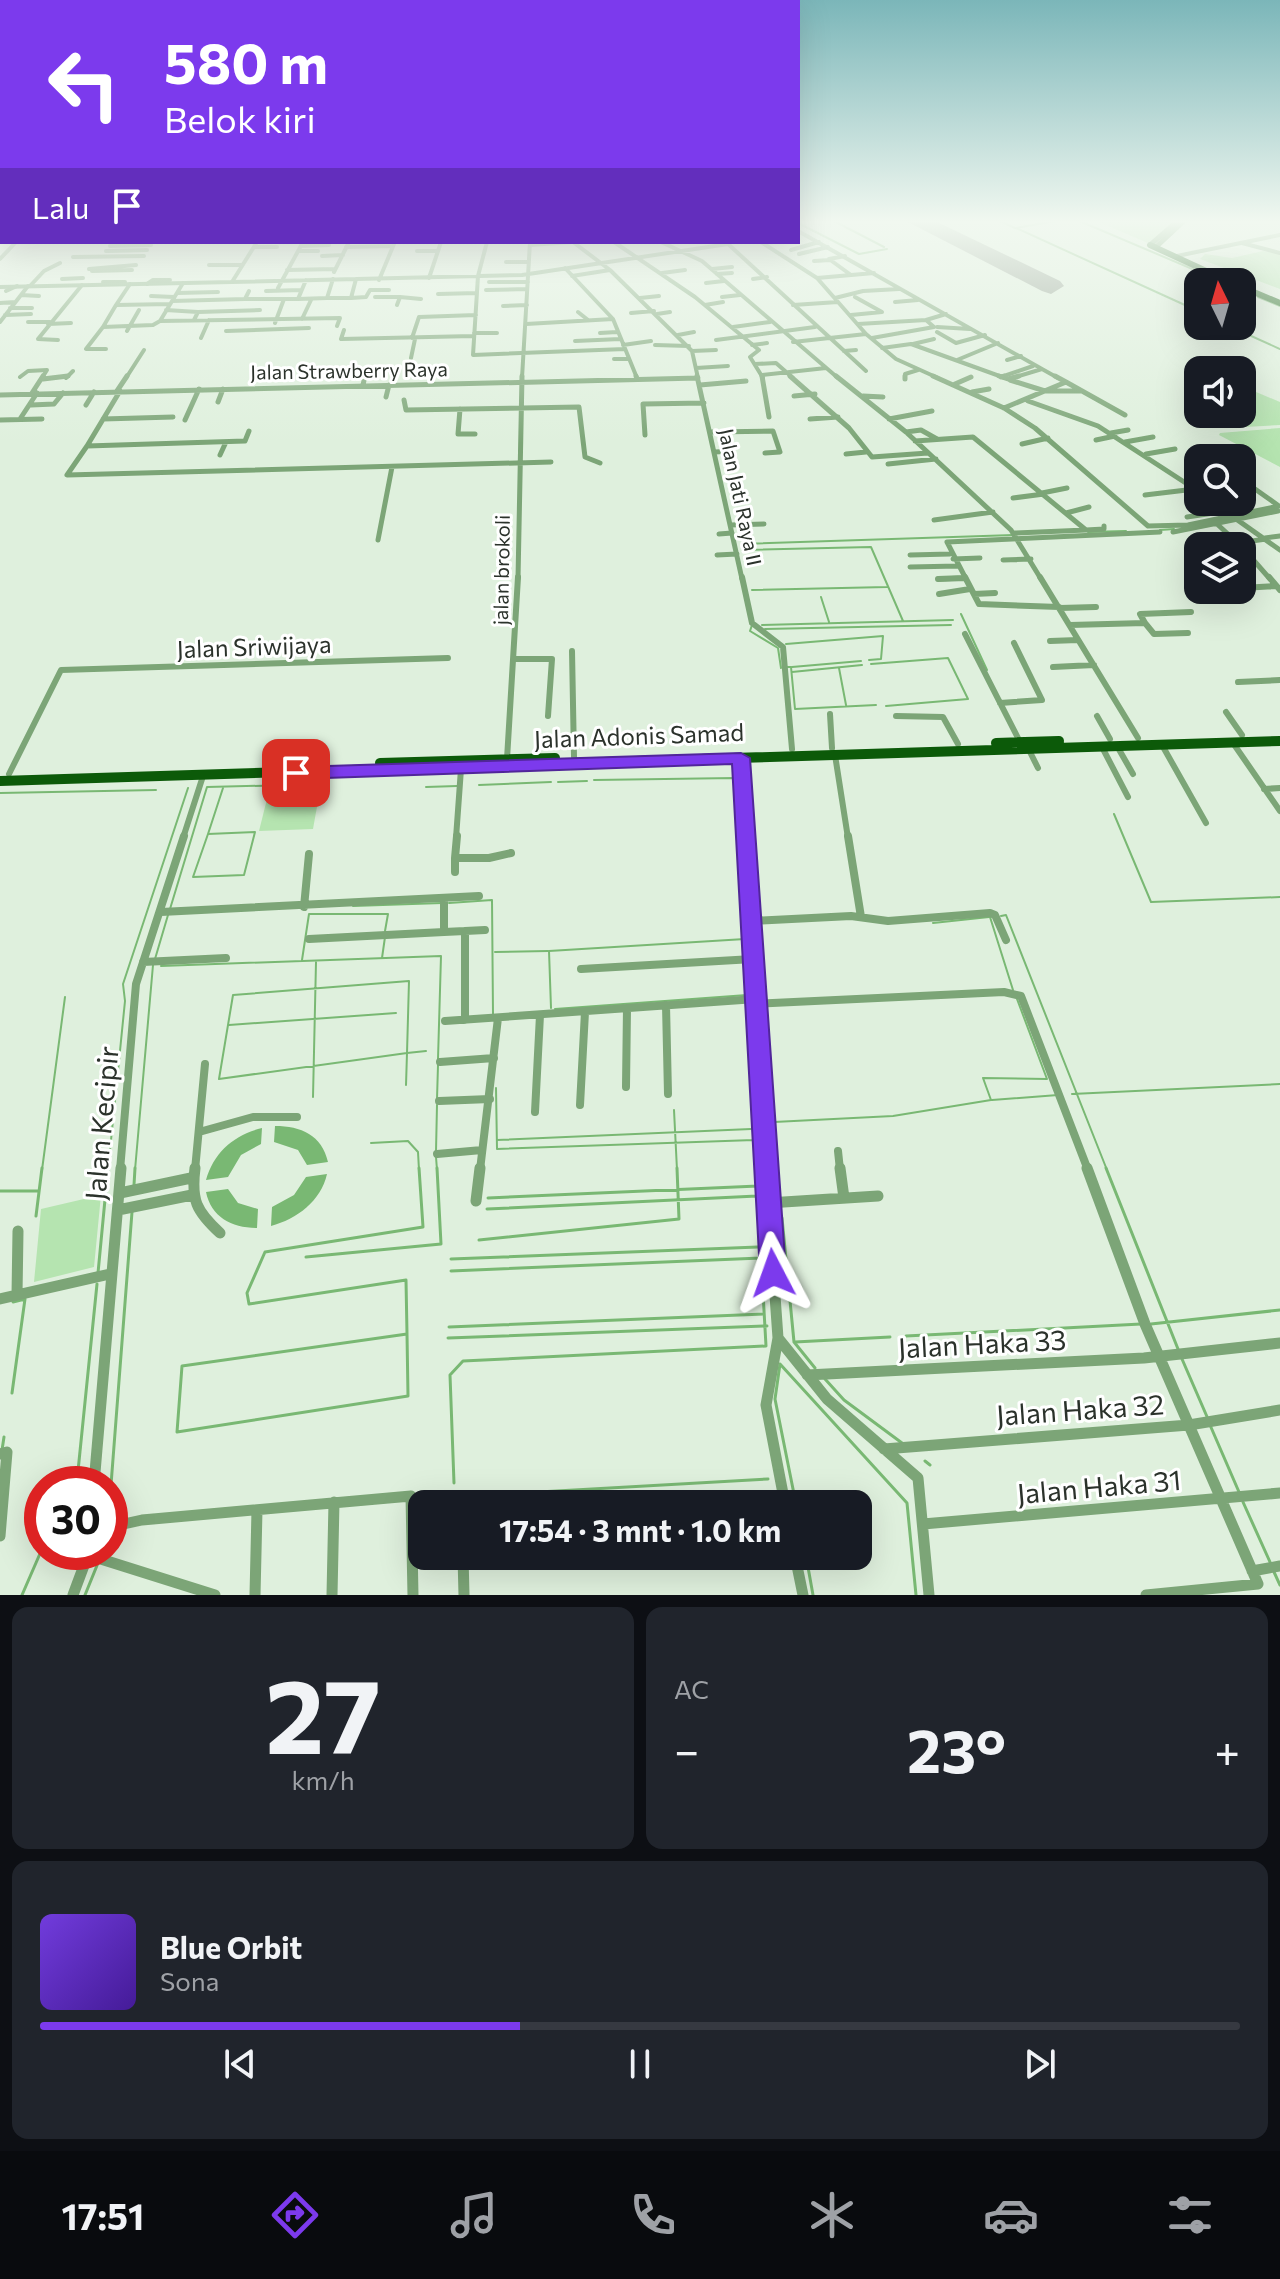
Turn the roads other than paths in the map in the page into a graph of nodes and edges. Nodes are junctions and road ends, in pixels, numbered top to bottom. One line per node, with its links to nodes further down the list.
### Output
1 (72, 294): 82 (street)
2 (121, 294): 43 (street)
3 (176, 294): 30 (street)
4 (202, 294): 30 (street)
5 (247, 294): 31 (street)
6 (300, 294): 33 (street)
7 (328, 294): 27 (street)
8 (352, 294): 28 (street)
9 (477, 294): 67 (street)
10 (527, 294): 42 (street, jalan brokoli)
11 (590, 294): 72 (street)
12 (636, 294): 29 (street)
13 (691, 294): 46 (street)
14 (783, 294): 47 (street)
15 (831, 294): 37 (street)
16 (853, 294): 37 (street)
17 (910, 294): 38 (street)
18 (21, 295): 20 (street); 39 (street)
19 (740, 295): 46 (street); 57 (street)
20 (39, 296)
21 (151, 296): 30 (street)
22 (659, 296): 29 (street)
23 (366, 297): 24 (street); 28 (street)
24 (375, 297): 25 (street); 44 (street)
25 (400, 297): 34 (street); 45 (street)
26 (855, 297): 55 (street)
27 (327, 298): 28 (street); 36 (street)
28 (351, 298)
29 (640, 298): 62 (street)
30 (173, 299): 35 (street); 43 (street); 53 (street)
31 (245, 299): 32 (street); 35 (street)
32 (284, 299): 33 (street); 70 (street)
33 (298, 299): 36 (street)
34 (421, 299)
35 (224, 300): 56 (street)
36 (311, 300): 71 (street)
37 (836, 300): 47 (street); 68 (street)
38 (920, 300): 40 (street); 65 (street)
39 (15, 302): 41 (street); 50 (street)
40 (895, 302)
41 (0, 303)
42 (527, 304): 48 (street); 85 (street, jalan brokoli)
43 (116, 305): 93 (street)
44 (373, 305)
45 (397, 305)
46 (705, 305): 94 (street)
47 (793, 305): 95 (street)
48 (503, 306)
49 (888, 307): 55 (street)
50 (10, 308): 51 (street); 66 (street)
51 (32, 308)
52 (139, 310): 97 (street)
53 (166, 310): 58 (street); 77 (street)
54 (260, 310): 56 (street)
55 (879, 310): 68 (street); 81 (street)
56 (218, 311): 58 (street)
57 (757, 311): 63 (street); 80 (street)
58 (198, 312): 73 (street)
59 (578, 312): 75 (street)
60 (670, 312): 62 (street)
61 (631, 313): 62 (street)
62 (655, 313): 89 (street)
63 (750, 313)
64 (31, 314): 66 (street)
65 (946, 314): 76 (street); 92 (street)
66 (5, 315): 78 (street)
67 (476, 315): 69 (street); 108 (street)
68 (851, 315): 86 (street)
69 (443, 316): 88 (street); 114 (street)
70 (276, 319): 71 (street); 74 (street); 98 (street)
71 (302, 319): 90 (street)
72 (613, 319): 75 (street); 103 (street)
73 (194, 320): 74 (street); 77 (street)
74 (209, 320): 113 (street)
75 (588, 320): 85 (street)
76 (956, 320): 84 (street); 92 (street)
77 (160, 321): 87 (street)
78 (0, 322)
79 (28, 322): 82 (street)
80 (770, 322): 94 (street); 101 (street)
81 (889, 322): 86 (street); 92 (street)
82 (49, 323): 83 (street); 118 (street)
83 (71, 323)
84 (963, 323): 92 (street); 99 (street)
85 (526, 324): 138 (street, jalan brokoli)
86 (858, 324): 109 (street)
87 (153, 325): 97 (street); 107 (street)
88 (442, 325)
89 (668, 325): 91 (street); 110 (street)
90 (337, 326)
91 (659, 326)
92 (933, 326): 99 (street); 116 (street); 123 (street)
93 (103, 327): 97 (street); 131 (street)
94 (733, 327): 111 (street)
95 (815, 327): 101 (street); 115 (street)
96 (309, 328): 98 (street)
97 (128, 329)
98 (274, 329): 102 (street)
99 (974, 329): 112 (street)
100 (344, 330): 114 (street)
101 (780, 330): 111 (street); 121 (street)
102 (226, 331)
103 (617, 332): 106 (street); 125 (street)
104 (694, 332): 110 (street)
105 (497, 333): 108 (street)
106 (600, 333)
107 (148, 334)
108 (474, 334): 114 (street); 138 (street)
109 (866, 334): 115 (street); 116 (street)
110 (678, 335): 132 (street)
111 (741, 335): 119 (street); 127 (street)
112 (985, 335): 123 (street); 124 (street)
113 (201, 338)
114 (414, 338): 140 (street)
115 (828, 338): 121 (street); 136 (street)
116 (872, 338): 129 (street)
117 (934, 339): 126 (street)
118 (58, 340)
119 (716, 340)
120 (575, 341): 125 (street)
121 (793, 342): 152 (street)
122 (767, 343): 127 (street)
123 (956, 343): 128 (street)
124 (998, 343): 139 (street); 144 (street)
125 (623, 344): 132 (street); 138 (street); 143 (street)
126 (911, 344): 129 (street); 144 (street)
127 (752, 345): 137 (street)
128 (949, 345)
129 (881, 347): 130 (street); 146 (street)
130 (869, 348)
131 (106, 349)
132 (690, 349): 134 (street); 151 (street, Jalan Jati Raya II)
133 (144, 350): 179 (street)
134 (716, 350)
135 (856, 350): 136 (street)
136 (844, 351): 156 (street)
137 (763, 354): 147 (street); 148 (street)
138 (524, 355): 168 (street, jalan brokoli)
139 (1021, 356): 145 (street); 150 (street)
140 (411, 358)
141 (912, 358): 146 (street)
142 (614, 359): 143 (street)
143 (629, 359): 164 (street)
144 (957, 360): 162 (street)
145 (1007, 360)
146 (901, 362): 154 (street)
147 (776, 363): 148 (street); 157 (street)
148 (755, 364): 159 (street)
149 (728, 366): 151 (street)
150 (1039, 367): 162 (street); 166 (street); 170 (street)
151 (696, 368): 169 (street, Jalan Jati Raya II)
152 (826, 368): 157 (street); 188 (street)
153 (367, 370): 172 (street)
154 (918, 370): 165 (street); 171 (street)
155 (73, 371): 163 (street)
156 (866, 371)
157 (789, 374): 159 (street); 190 (street)
158 (317, 375): 174 (street)
159 (761, 375): 201 (street)
160 (20, 377): 163 (street)
161 (971, 377): 171 (street)
162 (1001, 377): 166 (street)
163 (43, 379): 184 (street)
164 (637, 379): 168 (street, Jalan Strawberry Raya); 169 (street, Jalan Strawberry Raya)
165 (905, 379)
166 (1008, 379): 180 (street)
167 (746, 381): 169 (street, Jalan Strawberry Raya)
168 (523, 382): 173 (street, Jalan Strawberry Raya); 199 (street, jalan brokoli)
169 (699, 382): 196 (street, Jalan Jati Raya II)
170 (1066, 382): 180 (street); 181 (street)
171 (955, 384): 183 (street)
172 (363, 385): 173 (street, Jalan Strawberry Raya); 174 (street, Jalan Strawberry Raya)
173 (389, 385): 189 (street)
174 (313, 387): 175 (street, Jalan Strawberry Raya)
175 (271, 388): 177 (street, Jalan Strawberry Raya); 192 (street)
176 (199, 389): 177 (street, Jalan Strawberry Raya); 179 (street, Jalan Strawberry Raya); 215 (street)
177 (223, 389): 195 (street)
178 (989, 389): 183 (street)
179 (119, 391): 182 (street, Jalan Strawberry Raya); 211 (street)
180 (1045, 391): 181 (street); 194 (street)
181 (1081, 391): 205 (street)
182 (94, 392): 185 (street, Jalan Strawberry Raya); 198 (street)
183 (972, 392): 202 (street)
184 (35, 393): 185 (street, Jalan Strawberry Raya); 186 (street, Jalan Strawberry Raya); 197 (street)
185 (63, 393): 197 (street)
186 (0, 395)
187 (794, 396): 190 (street)
188 (860, 396): 191 (street); 213 (street)
189 (386, 397)
190 (814, 397): 208 (street)
191 (883, 397)
192 (266, 398)
193 (404, 400): 203 (street)
194 (1028, 401): 202 (street); 223 (street)
195 (218, 402)
196 (704, 403): 219 (street, Jalan Jati Raya II); 222 (street)
197 (31, 405): 209 (street)
198 (86, 405)
199 (521, 407): 203 (street); 245 (street, jalan brokoli); 246 (street)
200 (755, 408): 201 (street)
201 (767, 408): 207 (street)
202 (1004, 408): 225 (street)
203 (460, 409): 221 (street)
204 (932, 411): 213 (street)
205 (1125, 415)
206 (173, 417): 211 (street)
207 (769, 417)
208 (838, 417): 212 (street); 237 (street)
209 (20, 419): 210 (street); 214 (street)
210 (42, 419)
211 (103, 419): 233 (street)
212 (810, 419)
213 (889, 419): 220 (street)
214 (0, 420)
215 (185, 420)
216 (1128, 430): 223 (street)
217 (216, 431): 231 (street)
218 (249, 431): 229 (street)
219 (711, 432): 236 (street, Jalan Jati Raya II); 238 (street)
220 (906, 432): 226 (street); 228 (street)
221 (475, 434)
222 (645, 435)
223 (1113, 435): 227 (street); 230 (street)
224 (1153, 437): 230 (street)
225 (1048, 438): 232 (street); 264 (street)
226 (937, 439): 228 (street); 253 (street)
227 (1096, 440)
228 (915, 441): 239 (street)
229 (226, 442): 231 (street); 241 (street)
230 (1125, 442): 242 (street)
231 (212, 443): 233 (street)
232 (1022, 444)
233 (87, 446): 248 (street)
234 (1175, 449): 242 (street)
235 (733, 451): 236 (street)
236 (715, 452): 268 (street, Jalan Jati Raya II)
237 (866, 452): 239 (street); 240 (street)
238 (765, 453)
239 (928, 453): 243 (street)
240 (846, 454)
241 (220, 455)
242 (1145, 455): 249 (street)
243 (936, 459): 247 (street); 260 (street)
244 (551, 462): 245 (street)
245 (519, 463): 248 (street); 308 (street, jalan brokoli)
246 (600, 463)
247 (888, 464)
248 (392, 467): 275 (street)
249 (1184, 482)
250 (1067, 488): 253 (street)
251 (1256, 490): 258 (street)
252 (1184, 491): 254 (street)
253 (1043, 493): 255 (street); 261 (street)
254 (1145, 495)
255 (1013, 498)
256 (1258, 501): 258 (street)
257 (1089, 507): 261 (street)
258 (1267, 508): 262 (street)
259 (1280, 510): 262 (street)
260 (993, 512): 263 (street); 272 (street)
261 (1066, 513): 269 (street)
262 (1234, 517): 264 (street); 264 (street); 266 (street); 274 (street)
263 (934, 520)
264 (1199, 523)
265 (764, 524): 268 (street)
266 (1217, 524): 270 (street); 272 (street)
267 (1104, 526): 269 (street)
268 (731, 529): 271 (street); 278 (street, Jalan Jati Raya II)
269 (1086, 530): 272 (street)
270 (1226, 532)
271 (719, 534)
272 (1016, 535): 281 (street); 283 (street)
273 (1280, 536): 274 (street)
274 (1265, 539): 276 (street); 277 (street)
275 (378, 540)
276 (1256, 540)
277 (1280, 550)
278 (737, 554): 279 (street); 326 (street, Jalan Jati Raya II)
279 (717, 555)
280 (910, 555): 281 (street)
281 (952, 556): 282 (street); 286 (street)
282 (980, 558)
283 (1031, 559): 284 (street); 296 (street)
284 (1003, 560)
285 (1256, 562): 291 (street)
286 (958, 566): 287 (street); 288 (street)
287 (910, 567)
288 (965, 578): 289 (street); 293 (street)
289 (938, 579)
290 (1256, 588): 291 (street)
291 (1278, 588)
292 (982, 589): 293 (street)
293 (972, 591): 294 (street); 295 (street); 296 (street)
294 (995, 593)
295 (939, 594)
296 (1059, 607): 297 (street); 300 (street)
297 (1096, 607)
298 (1191, 612): 299 (street)
299 (1145, 623): 300 (street); 301 (street)
300 (1070, 625): 303 (street)
301 (1188, 633)
302 (965, 634): 313 (street)
303 (1078, 640): 304 (street); 309 (street)
304 (1050, 641)
305 (1014, 643): 313 (street)
306 (572, 651): 328 (street)
307 (448, 658): 336 (street, Jalan Sriwijaya)
308 (515, 659): 316 (street); 330 (street, jalan brokoli)
309 (1094, 665): 310 (street); 320 (street)
310 (1053, 667)
311 (1280, 680): 312 (street)
312 (1238, 682)
313 (1000, 703): 324 (street)
314 (1226, 712): 323 (street)
315 (830, 714): 331 (street)
316 (548, 716)
317 (896, 716): 322 (street)
318 (1097, 716): 325 (street)
319 (1280, 734): 323 (highway)
320 (1138, 738): 323 (highway); 325 (highway)
321 (1280, 741): 323 (highway)
322 (958, 744): 324 (highway, Jalan Adonis Samad); 331 (highway, Jalan Adonis Samad)
323 (1238, 745): 327 (highway); 339 (street)
324 (1024, 746): 325 (highway); 331 (highway); 332 (street)
325 (1109, 747): 327 (highway); 335 (street); 340 (street)
326 (792, 749): 328 (highway, Jalan Adonis Samad); 331 (highway, Jalan Adonis Samad)
327 (1165, 751): 342 (street)
328 (574, 757): 330 (highway, Jalan Adonis Samad)
329 (741, 758): 331 (highway); 334 (highway); 352 (street)
330 (507, 759): 333 (highway, Jalan Adonis Samad)
331 (835, 762): 351 (street)
332 (1037, 765)
333 (358, 767): 334 (highway); 336 (highway, Jalan Adonis Samad); 337 (highway)
334 (461, 769): 345 (street)
335 (1133, 774)
336 (3, 776): 337 (highway)
337 (203, 776): 350 (street, Jalan Kecipir)
338 (1280, 788): 339 (street)
339 (1264, 789): 341 (street)
340 (1128, 797)
341 (1280, 811)
342 (1206, 823)
343 (511, 853): 345 (street)
344 (309, 854): 349 (street)
345 (455, 858): 346 (street)
346 (455, 872)
347 (479, 896): 348 (street)
348 (444, 902): 349 (street); 355 (street)
349 (304, 907): 350 (street)
350 (164, 912): 360 (street, Jalan Kecipir)
351 (861, 917): 352 (street); 357 (street)
352 (751, 921): 359 (street)
353 (485, 930): 354 (street)
354 (465, 931): 355 (street); 368 (street)
355 (444, 932): 356 (street)
356 (309, 939)
357 (1006, 940)
358 (226, 958): 360 (street)
359 (753, 959): 361 (street); 362 (street)
360 (151, 961): 385 (street, Jalan Kecipir)
361 (581, 969)
362 (755, 1002): 363 (street); 390 (street); 399 (street)
363 (666, 1005): 364 (street); 374 (street)
364 (627, 1008): 365 (street); 373 (street)
365 (585, 1012): 366 (street); 377 (street)
366 (540, 1015): 367 (street); 378 (street)
367 (498, 1018): 368 (street); 370 (street)
368 (465, 1020): 369 (street)
369 (445, 1021)
370 (494, 1058): 371 (street); 375 (street)
371 (440, 1062)
372 (205, 1064): 380 (street)
373 (626, 1087)
374 (668, 1094)
375 (490, 1099): 376 (street); 381 (street)
376 (439, 1101)
377 (580, 1105)
378 (535, 1112)
379 (297, 1117): 380 (street)
380 (199, 1132): 384 (street)
381 (482, 1150): 383 (street); 389 (street)
382 (838, 1151): 388 (street)
383 (437, 1154)
384 (191, 1178): 385 (street); 386 (street)
385 (120, 1193): 391 (street, Jalan Kecipir)
386 (192, 1195): 391 (street); 393 (street)
387 (878, 1196): 388 (street)
388 (844, 1198): 390 (street)
389 (476, 1201)
390 (768, 1203): 397 (street)
391 (118, 1210): 394 (street, Jalan Kecipir)
392 (18, 1231): 395 (street)
393 (220, 1233)
394 (101, 1276): 395 (street); 405 (street, Jalan Kecipir)
395 (17, 1295): 396 (street)
396 (0, 1299)
397 (778, 1338): 400 (street); 406 (street)
398 (1280, 1343): 399 (street, Jalan Haka 33)
399 (1159, 1356): 400 (street, Jalan Haka 33); 402 (street)
400 (807, 1375): 403 (street)
401 (1280, 1410): 402 (street, Jalan Haka 32)
402 (1189, 1425): 403 (street, Jalan Haka 32); 408 (street)
403 (884, 1449): 413 (street)
404 (0, 1454): 411 (street)
405 (95, 1466)
406 (782, 1490)
407 (1280, 1493): 408 (street, Jalan Haka 31)
408 (1221, 1500): 413 (street, Jalan Haka 31); 420 (street)
409 (334, 1502): 410 (street); 425 (street); 426 (street)
410 (257, 1510): 412 (street); 424 (street)
411 (1, 1522): 414 (street)
412 (128, 1523)
413 (923, 1524): 429 (street)
414 (0, 1536)
415 (1280, 1566): 420 (street)
416 (128, 1567): 423 (street)
417 (87, 1570): 422 (street)
418 (463, 1570): 427 (street)
419 (798, 1570): 428 (street)
420 (1252, 1571): 421 (street)
421 (1260, 1589): 430 (street)
422 (73, 1595)
423 (215, 1595)
424 (255, 1595)
425 (332, 1595)
426 (413, 1595)
427 (464, 1595)
428 (803, 1595)
429 (929, 1595)
430 (1146, 1595)

